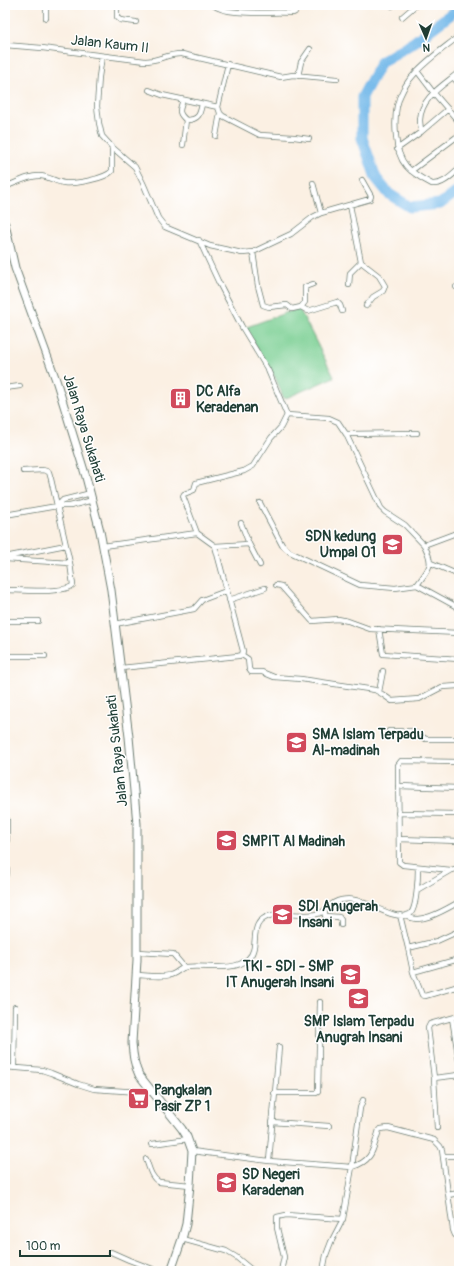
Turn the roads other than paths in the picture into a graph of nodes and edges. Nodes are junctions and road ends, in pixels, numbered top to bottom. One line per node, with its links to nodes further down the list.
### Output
1 (46, 5): 7 (street)
2 (117, 5): 8 (street)
3 (213, 5): 4 (street)
4 (295, 5)
5 (416, 5): 6 (street)
6 (402, 17)
7 (46, 18)
8 (136, 22)
9 (459, 36): 14 (street)
10 (5, 45): 12 (street, Jalan Kaum II)
11 (310, 49): 16 (street)
12 (102, 56): 13 (street, Jalan Kaum II); 34 (street)
13 (228, 64): 16 (street, Jalan Kaum II); 24 (street)
14 (417, 71): 21 (street); 35 (street)
15 (459, 72): 17 (street)
16 (298, 76): 18 (street, Jalan Kaum II)
17 (453, 77): 19 (street); 21 (street)
18 (337, 79)
19 (459, 84)
20 (149, 90): 22 (street)
21 (433, 92): 25 (street); 29 (street)
22 (183, 100): 23 (street); 27 (street)
23 (202, 104): 24 (street); 27 (street)
24 (218, 107): 26 (street)
25 (448, 109): 28 (street); 29 (street)
26 (220, 113): 31 (street); 32 (street)
27 (186, 120): 33 (street)
28 (459, 122)
29 (421, 132): 35 (street)
30 (459, 135): 37 (street)
31 (216, 136)
32 (309, 139)
33 (183, 145)
34 (112, 147): 40 (street); 44 (street)
35 (397, 149): 37 (street)
36 (459, 169): 37 (street)
37 (411, 172)
38 (362, 180): 41 (street)
39 (313, 182): 42 (street)
40 (5, 187)
41 (350, 205): 42 (street); 46 (street)
42 (322, 213): 45 (street)
43 (5, 224): 58 (main road, Jalan Raya Sukahati)
44 (199, 240): 45 (street); 54 (street)
45 (253, 252): 50 (street)
46 (361, 262): 48 (street); 49 (street)
47 (313, 284): 50 (street)
48 (349, 285)
49 (366, 306)
50 (301, 307): 51 (street)
51 (342, 311)
52 (20, 386): 53 (street)
53 (5, 388)
54 (287, 415): 56 (street); 64 (street)
55 (417, 433): 56 (street)
56 (346, 434): 66 (street)
57 (23, 471): 60 (street)
58 (92, 497): 60 (street); 60 (street); 68 (main road, Jalan Raya Sukahati)
59 (260, 503): 76 (street)
60 (57, 506): 61 (street); 67 (street)
61 (5, 515)
62 (241, 523): 65 (street)
63 (459, 532): 66 (street)
64 (197, 533): 68 (street); 69 (street)
65 (249, 544): 69 (street); 73 (street)
66 (424, 545): 72 (street)
67 (66, 546): 70 (street); 71 (street)
68 (103, 546): 84 (main road, Jalan Raya Sukahati)
69 (215, 546): 79 (street)
70 (5, 558): 71 (street)
71 (70, 563): 78 (street)
72 (431, 563): 74 (street); 76 (street)
73 (260, 564)
74 (459, 575)
75 (276, 585): 85 (street)
76 (417, 586): 81 (street)
77 (265, 588): 80 (street)
78 (5, 590)
79 (226, 591): 80 (street); 84 (street)
80 (229, 600): 87 (street)
81 (459, 608)
82 (5, 621): 83 (street)
83 (38, 621)
84 (115, 624): 91 (main road, Jalan Raya Sukahati)
85 (379, 629): 86 (street); 90 (street)
86 (459, 633)
87 (242, 655): 91 (street); 94 (street)
88 (5, 656): 89 (street)
89 (45, 656)
90 (459, 658)
91 (121, 668): 118 (main road, Jalan Raya Sukahati)
92 (383, 671): 94 (street)
93 (459, 686): 94 (street)
94 (379, 692)
95 (389, 732): 96 (street)
96 (459, 739)
97 (459, 762): 98 (street)
98 (398, 786): 99 (street); 100 (street)
99 (459, 788)
100 (398, 813): 101 (street); 103 (street)
101 (459, 814)
102 (5, 820): 105 (street)
103 (398, 839): 104 (street); 106 (street)
104 (459, 841)
105 (6, 849): 109 (street)
106 (418, 867): 108 (street); 110 (street)
107 (459, 868): 108 (street)
108 (452, 870): 110 (street)
109 (5, 876)
110 (417, 890): 114 (street)
111 (459, 902): 114 (street)
112 (325, 911): 113 (street); 115 (street); 120 (street)
113 (400, 915): 114 (street); 117 (street)
114 (407, 915)
115 (341, 925)
116 (459, 931): 117 (street)
117 (408, 948): 121 (street)
118 (137, 952): 120 (street); 122 (main road, Jalan Raya Sukahati)
119 (459, 959): 121 (street)
120 (184, 967): 122 (street)
121 (413, 972): 123 (street)
122 (137, 975): 134 (main road, Jalan Raya Sukahati)
123 (459, 986)
124 (320, 1002): 135 (street)
125 (15, 1007): 131 (street)
126 (459, 1016): 127 (street)
127 (452, 1018): 129 (street); 133 (street)
128 (278, 1047): 135 (street)
129 (459, 1061)
130 (5, 1067): 131 (street)
131 (14, 1068): 134 (street)
132 (459, 1075): 133 (street)
133 (434, 1078): 139 (street)
134 (154, 1093): 140 (main road, Jalan Raya Sukahati)
135 (274, 1093): 137 (street)
136 (363, 1100): 147 (street)
137 (272, 1122): 138 (street); 146 (street)
138 (329, 1126)
139 (437, 1128)
140 (188, 1140): 141 (street); 142 (main road, Jalan Raya Sukahati)
141 (152, 1144)
142 (192, 1151): 146 (street); 148 (main road, Jalan Raya Sukahati)
143 (443, 1156): 144 (street); 147 (street); 150 (street)
144 (459, 1156)
145 (146, 1159): 148 (street)
146 (269, 1161): 147 (street)
147 (352, 1168): 151 (street)
148 (190, 1185): 153 (main road, Jalan Raya Sukahati)
149 (459, 1194): 150 (street)
150 (448, 1195): 152 (street)
151 (343, 1219): 158 (street); 159 (street)
152 (459, 1236)
153 (182, 1239): 156 (main road, Jalan Raya Sukahati); 157 (street)
154 (111, 1252): 155 (street)
155 (158, 1271)
156 (171, 1271)
157 (254, 1271)
158 (281, 1271)
159 (323, 1271)

